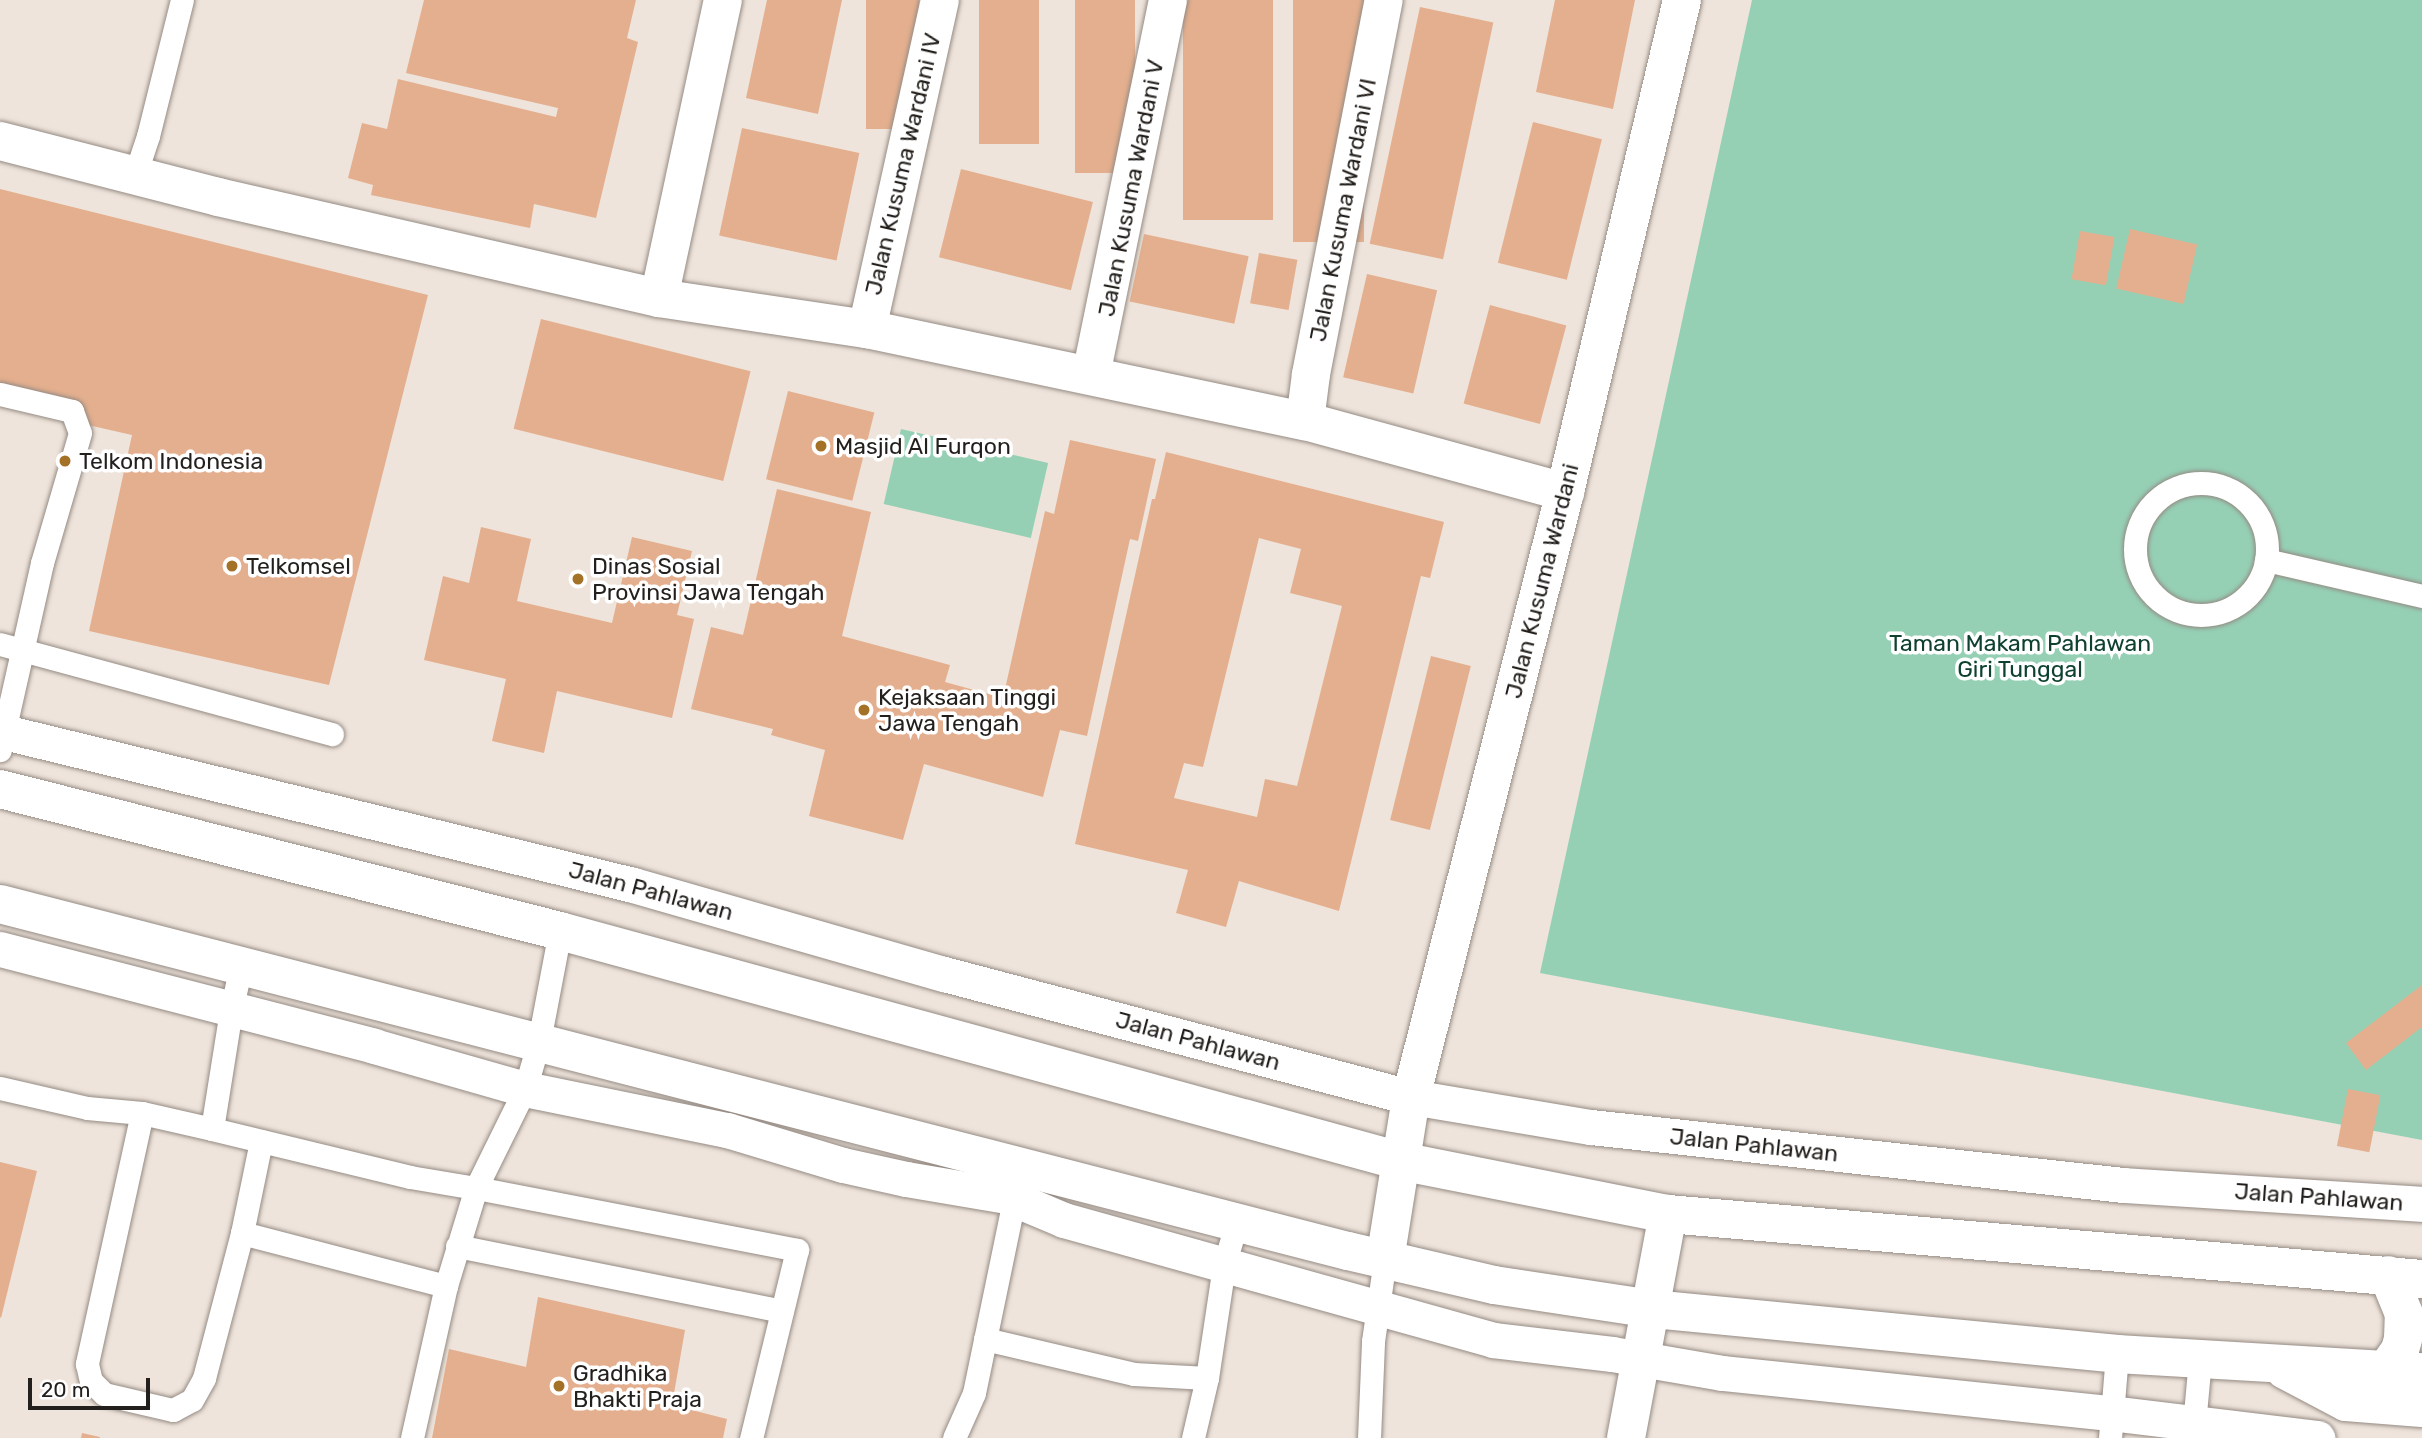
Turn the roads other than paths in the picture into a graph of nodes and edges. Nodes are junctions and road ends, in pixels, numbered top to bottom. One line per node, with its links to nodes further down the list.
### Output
1 (182, 0): 8 (lane)
2 (723, 0): 9 (main road)
3 (940, 0): 10 (main road, Jalan Kusuma Wardani IV)
4 (1168, 0): 11 (main road, Jalan Kusuma Wardani V)
5 (1384, 0): 13 (main road, Jalan Kusuma Wardani VI)
6 (1682, 0): 14 (main road, Jalan Kusuma Wardani)
7 (0, 141): 8 (main road)
8 (135, 175): 9 (main road)
9 (659, 298): 10 (main road)
10 (867, 329): 11 (main road)
11 (1091, 375): 13 (main road)
12 (0, 394): 18 (lane)
13 (1305, 421): 14 (main road)
14 (1565, 492): 30 (main road, Jalan Kusuma Wardani)
15 (2266, 560): 15 (lane); 16 (lane)
16 (2422, 596)
17 (0, 644): 18 (lane)
18 (23, 650): 19 (lane); 20 (lane)
19 (332, 734)
20 (1, 738): 30 (street, Jalan Pahlawan)
21 (0, 789): 23 (main road)
22 (0, 904): 25 (main road)
23 (560, 931): 27 (lane); 34 (main road)
24 (0, 949): 26 (street)
25 (241, 966): 26 (lane); 27 (main road)
26 (231, 1010): 29 (street); 32 (lane)
27 (539, 1041): 29 (lane); 35 (main road)
28 (0, 1088): 31 (lane)
29 (525, 1089): 35 (street); 36 (lane)
30 (1411, 1097): 34 (main road, Jalan Kusuma Wardani); 37 (street, Jalan Pahlawan)
31 (142, 1113): 32 (lane); 40 (lane)
32 (212, 1129): 33 (lane)
33 (261, 1141): 36 (lane); 40 (lane)
34 (1400, 1161): 38 (main road); 42 (main road)
35 (1017, 1182): 39 (main road); 43 (street); 49 (lane)
36 (475, 1188): 41 (lane); 48 (lane)
37 (2422, 1204)
38 (1668, 1214): 44 (main road); 47 (main road)
39 (1237, 1222): 42 (main road); 43 (lane)
40 (242, 1233): 45 (lane)
41 (457, 1246): 45 (lane); 48 (lane)
42 (1385, 1260): 46 (lane); 47 (main road)
43 (1224, 1265): 46 (street); 55 (lane)
44 (2405, 1277): 54 (main road)
45 (446, 1286): 59 (lane)
46 (1381, 1308): 51 (street); 63 (lane)
47 (1652, 1309): 50 (main road); 51 (main road)
48 (782, 1311): 60 (lane)
49 (985, 1339): 55 (lane); 61 (lane)
50 (2117, 1354): 52 (main road); 57 (lane)
51 (1642, 1359): 57 (street); 64 (main road)
52 (2200, 1359): 53 (main road); 58 (lane)
53 (2273, 1363): 54 (main road); 56 (main road)
54 (2404, 1371)
55 (1207, 1378): 62 (lane)
56 (2422, 1408)
57 (2110, 1425): 58 (street)
58 (2194, 1431): 65 (street)
59 (412, 1438)
60 (751, 1438)
61 (954, 1438)
62 (1193, 1438)
63 (1369, 1438)
64 (1626, 1438)
65 (2317, 1438)

